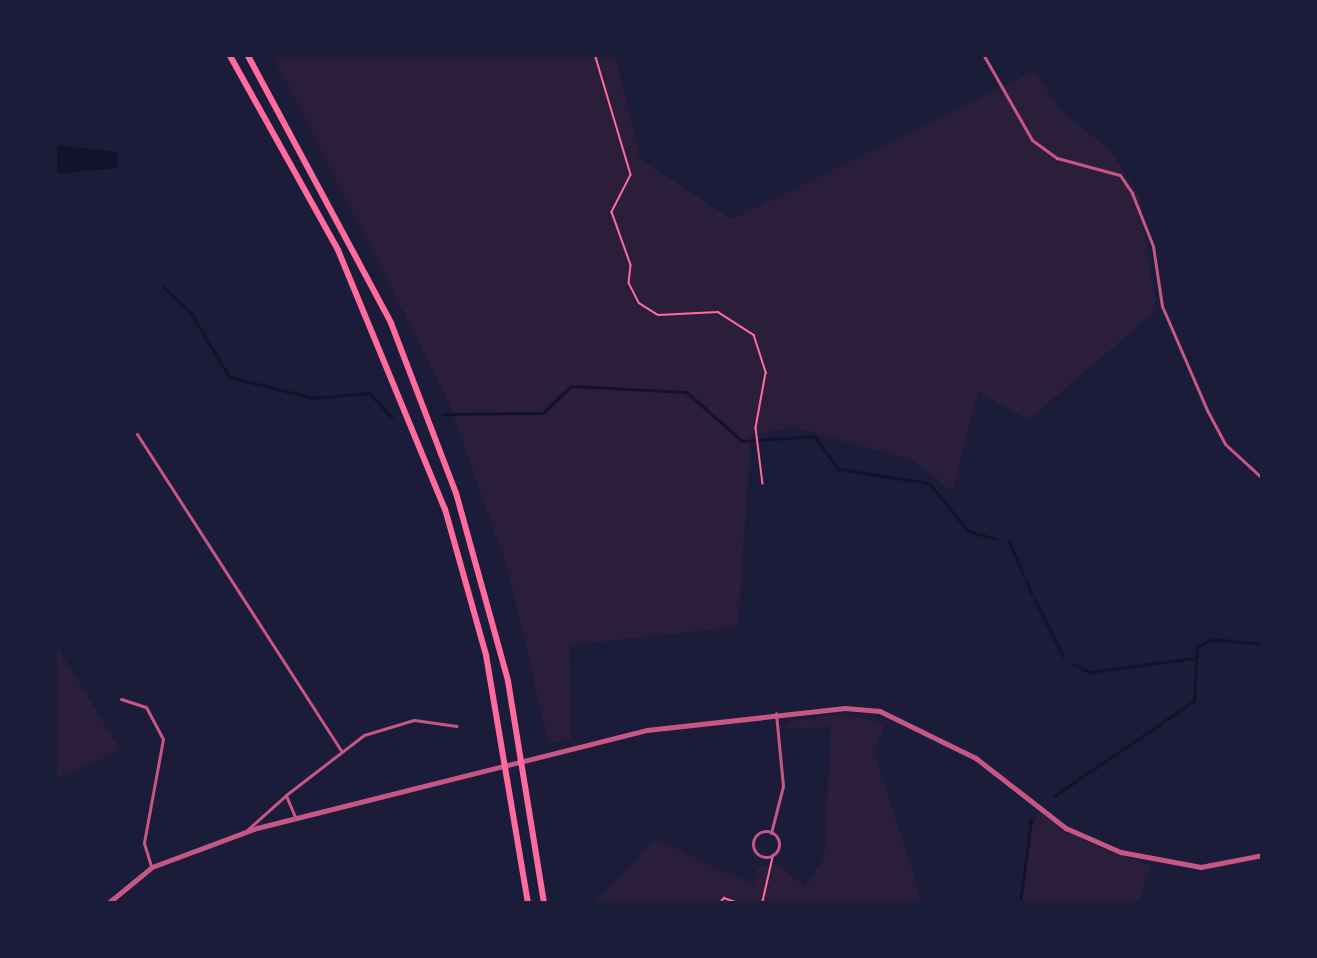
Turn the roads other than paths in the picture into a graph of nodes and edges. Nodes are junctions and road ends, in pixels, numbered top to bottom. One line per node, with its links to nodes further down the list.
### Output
1 (229, 54): 17 (highway)
2 (247, 54): 18 (highway)
3 (983, 54): 5 (street)
4 (137, 434): 9 (street)
5 (1263, 479)
6 (121, 699): 15 (street)
7 (776, 713): 11 (street); 13 (street); 14 (street)
8 (457, 726): 9 (street)
9 (341, 751): 10 (street)
10 (286, 795): 11 (street); 12 (street)
11 (296, 819): 12 (street)
12 (245, 831): 15 (street)
13 (771, 832): 13 (street)
14 (1263, 855)
15 (152, 867): 16 (street)
16 (107, 904)
17 (528, 904)
18 (544, 904)

